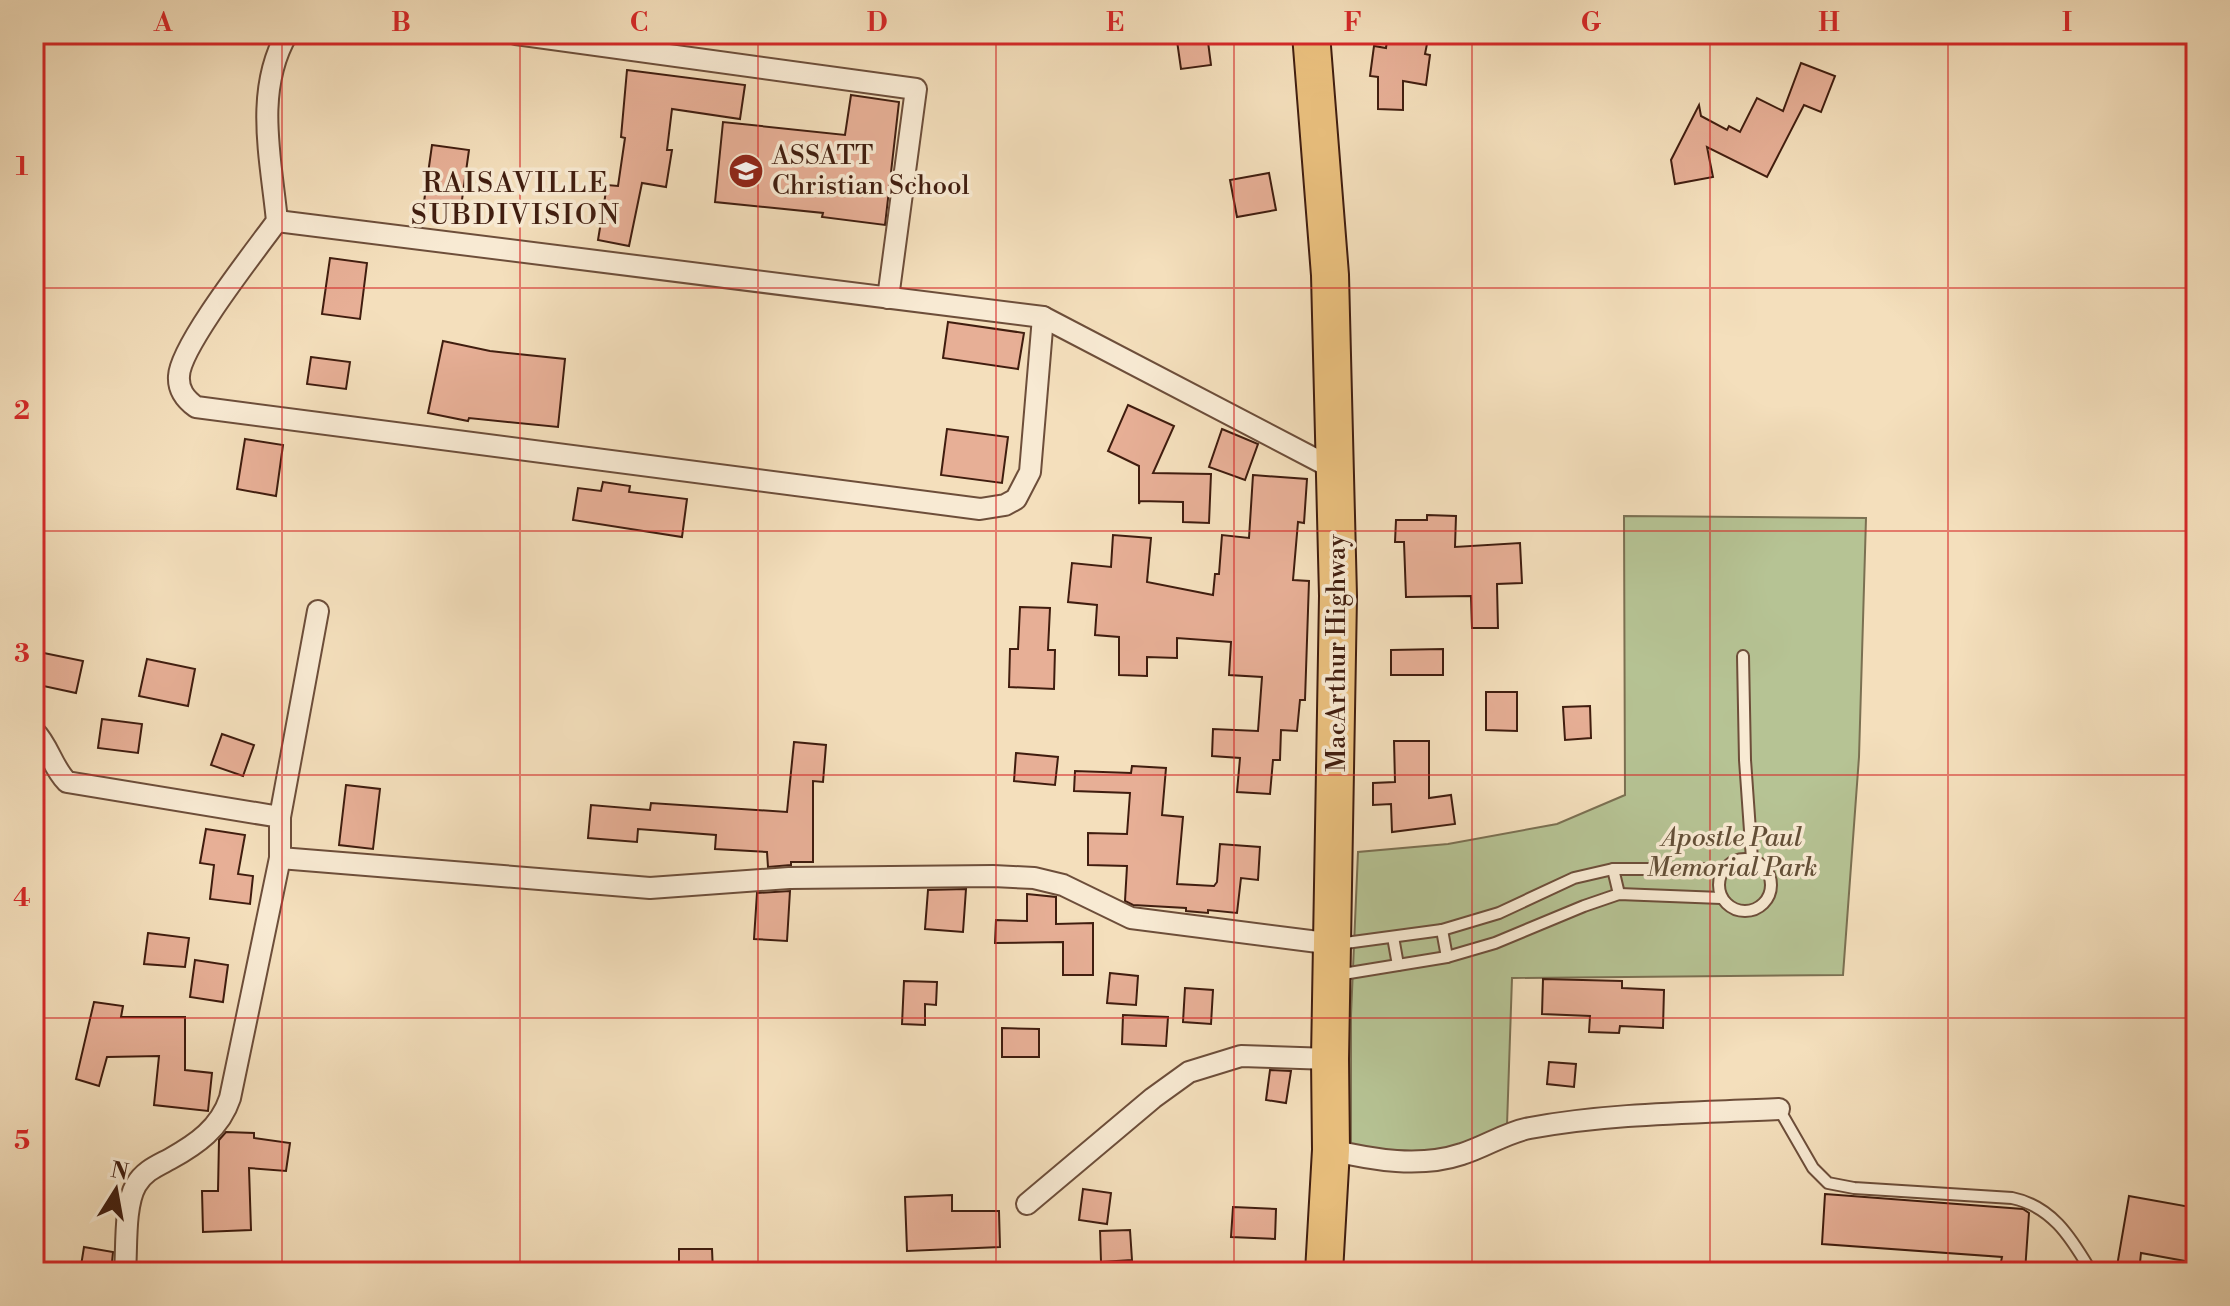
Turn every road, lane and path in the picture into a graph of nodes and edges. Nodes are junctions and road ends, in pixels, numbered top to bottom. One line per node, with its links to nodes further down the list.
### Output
1 (287, 34): 4 (street)
2 (516, 34): 5 (street)
3 (1311, 34): 7 (highway, MacArthur Highway)
4 (277, 221): 5 (street); 6 (street)
5 (888, 298): 6 (street)
6 (1043, 317): 7 (street)
7 (1336, 470): 21 (highway, MacArthur Highway)
8 (318, 611): 11 (street)
9 (1743, 656): 13 (lane)
10 (34, 731): 11 (street)
11 (280, 817): 12 (street)
12 (280, 858): 21 (street); 28 (street)
13 (1752, 859): 15 (lane); 17 (lane)
14 (1613, 869): 15 (lane); 16 (lane); 18 (lane)
15 (1723, 869): 17 (lane)
16 (1619, 894): 17 (lane); 20 (lane)
17 (1721, 898)
18 (1442, 930): 19 (lane); 20 (lane)
19 (1393, 937): 21 (lane); 22 (lane)
20 (1447, 957): 22 (lane)
21 (1333, 960): 22 (lane); 23 (highway, MacArthur Highway)
22 (1398, 965)
23 (1330, 1059): 25 (highway, MacArthur Highway); 26 (street)
24 (1779, 1109): 25 (street); 27 (lane)
25 (1331, 1150): 29 (highway, MacArthur Highway)
26 (1027, 1204)
27 (2089, 1268)
28 (125, 1272)
29 (1324, 1272)

